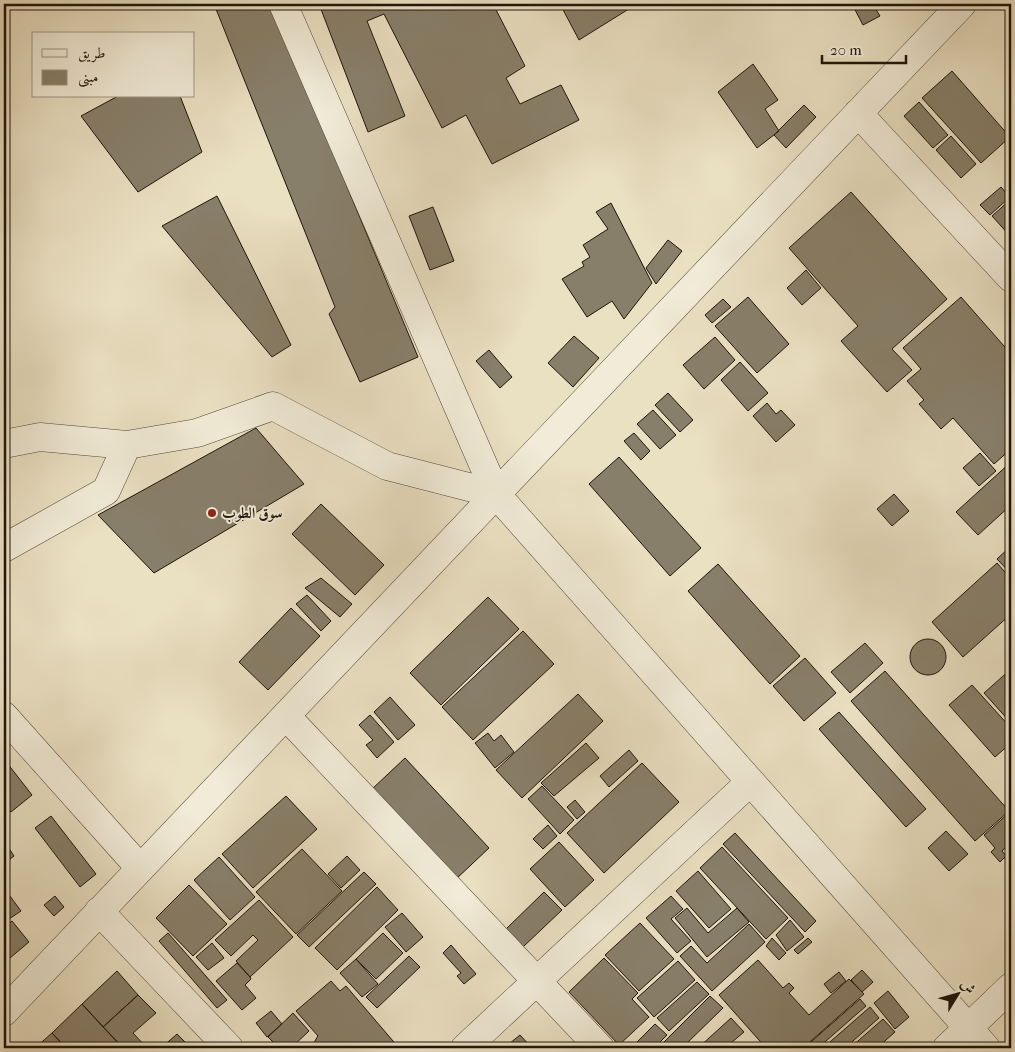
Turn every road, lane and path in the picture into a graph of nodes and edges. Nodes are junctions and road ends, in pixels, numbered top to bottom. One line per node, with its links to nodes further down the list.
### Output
1 (283, 4): 7 (street)
2 (962, 4): 3 (street)
3 (858, 113): 4 (street); 7 (street)
4 (1011, 278)
5 (4, 444): 6 (street)
6 (127, 445): 7 (street); 8 (street)
7 (496, 494): 10 (street); 11 (street)
8 (4, 548)
9 (4, 716): 12 (street)
10 (286, 716): 12 (street); 14 (street)
11 (750, 782): 14 (street); 17 (street)
12 (140, 868): 13 (street)
13 (99, 911): 16 (street); 18 (street)
14 (536, 981): 19 (street); 20 (street)
15 (1011, 987): 17 (street)
16 (4, 1012)
17 (968, 1028): 21 (street); 22 (street)
18 (229, 1048)
19 (465, 1048)
20 (600, 1048)
21 (947, 1048)
22 (986, 1048)

